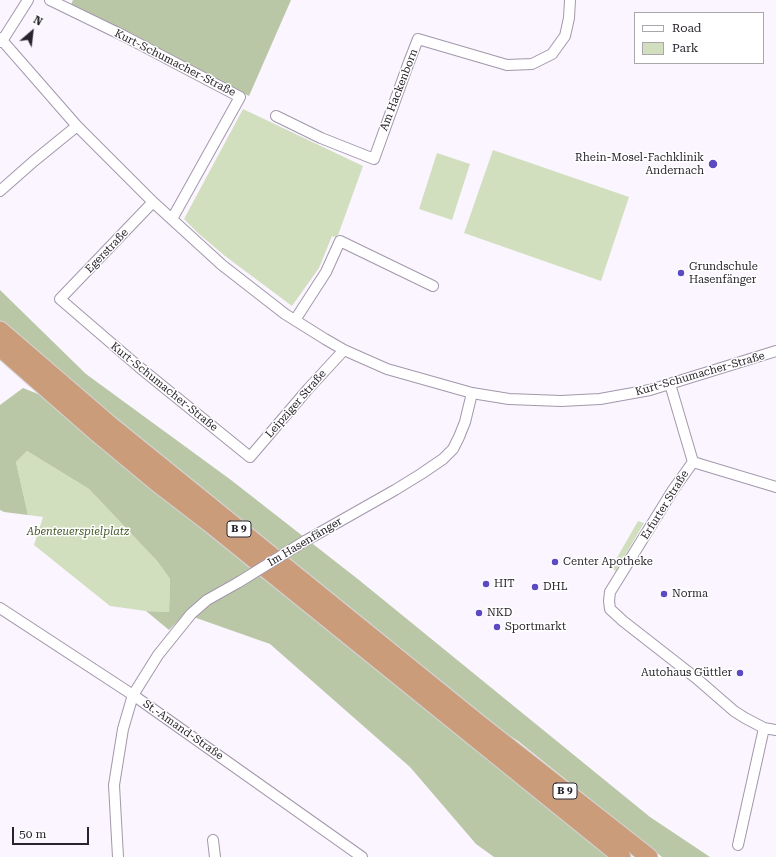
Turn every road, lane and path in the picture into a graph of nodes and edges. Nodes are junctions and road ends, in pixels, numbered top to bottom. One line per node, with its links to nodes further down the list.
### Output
1 (28, 0): 4 (street, Kurt-Schumacher-Straße)
2 (50, 0): 9 (street, Kurt-Schumacher-Straße)
3 (570, 0): 5 (street, Am Hackenborn)
4 (1, 40): 6 (street, Kurt-Schumacher-Straße)
5 (276, 116)
6 (77, 126): 7 (street); 8 (street, Kurt-Schumacher-Straße)
7 (0, 191)
8 (153, 202): 9 (street, Kurt-Schumacher-Straße); 11 (street, Egerstraße)
9 (172, 220): 12 (street, Kurt-Schumacher-Straße)
10 (433, 286): 12 (street)
11 (60, 299): 19 (street, Kurt-Schumacher-Straße)
12 (295, 320): 15 (street, Kurt-Schumacher-Straße)
13 (0, 330): 32 (highway, B 9)
14 (0, 348): 31 (highway, B 9)
15 (344, 350): 18 (street, Kurt-Schumacher-Straße); 19 (street, Leipziger Straße)
16 (776, 351): 17 (street, Kurt-Schumacher-Straße)
17 (670, 384): 18 (street, Kurt-Schumacher-Straße); 20 (street)
18 (472, 393): 23 (street, Im Hasenfänger, bridge)
19 (250, 457)
20 (693, 462): 21 (street); 24 (street, Erfurter Straße)
21 (776, 487)
22 (1, 611): 23 (street, St.-Amand-Straße)
23 (133, 695): 28 (street, Im Hasenfänger); 30 (street, St.-Amand-Straße)
24 (764, 728): 25 (street, Erfurter Straße); 27 (street)
25 (776, 730)
26 (213, 840): 29 (street)
27 (738, 845)
28 (118, 857)
29 (215, 857)
30 (362, 857)
31 (622, 857)
32 (649, 857)

